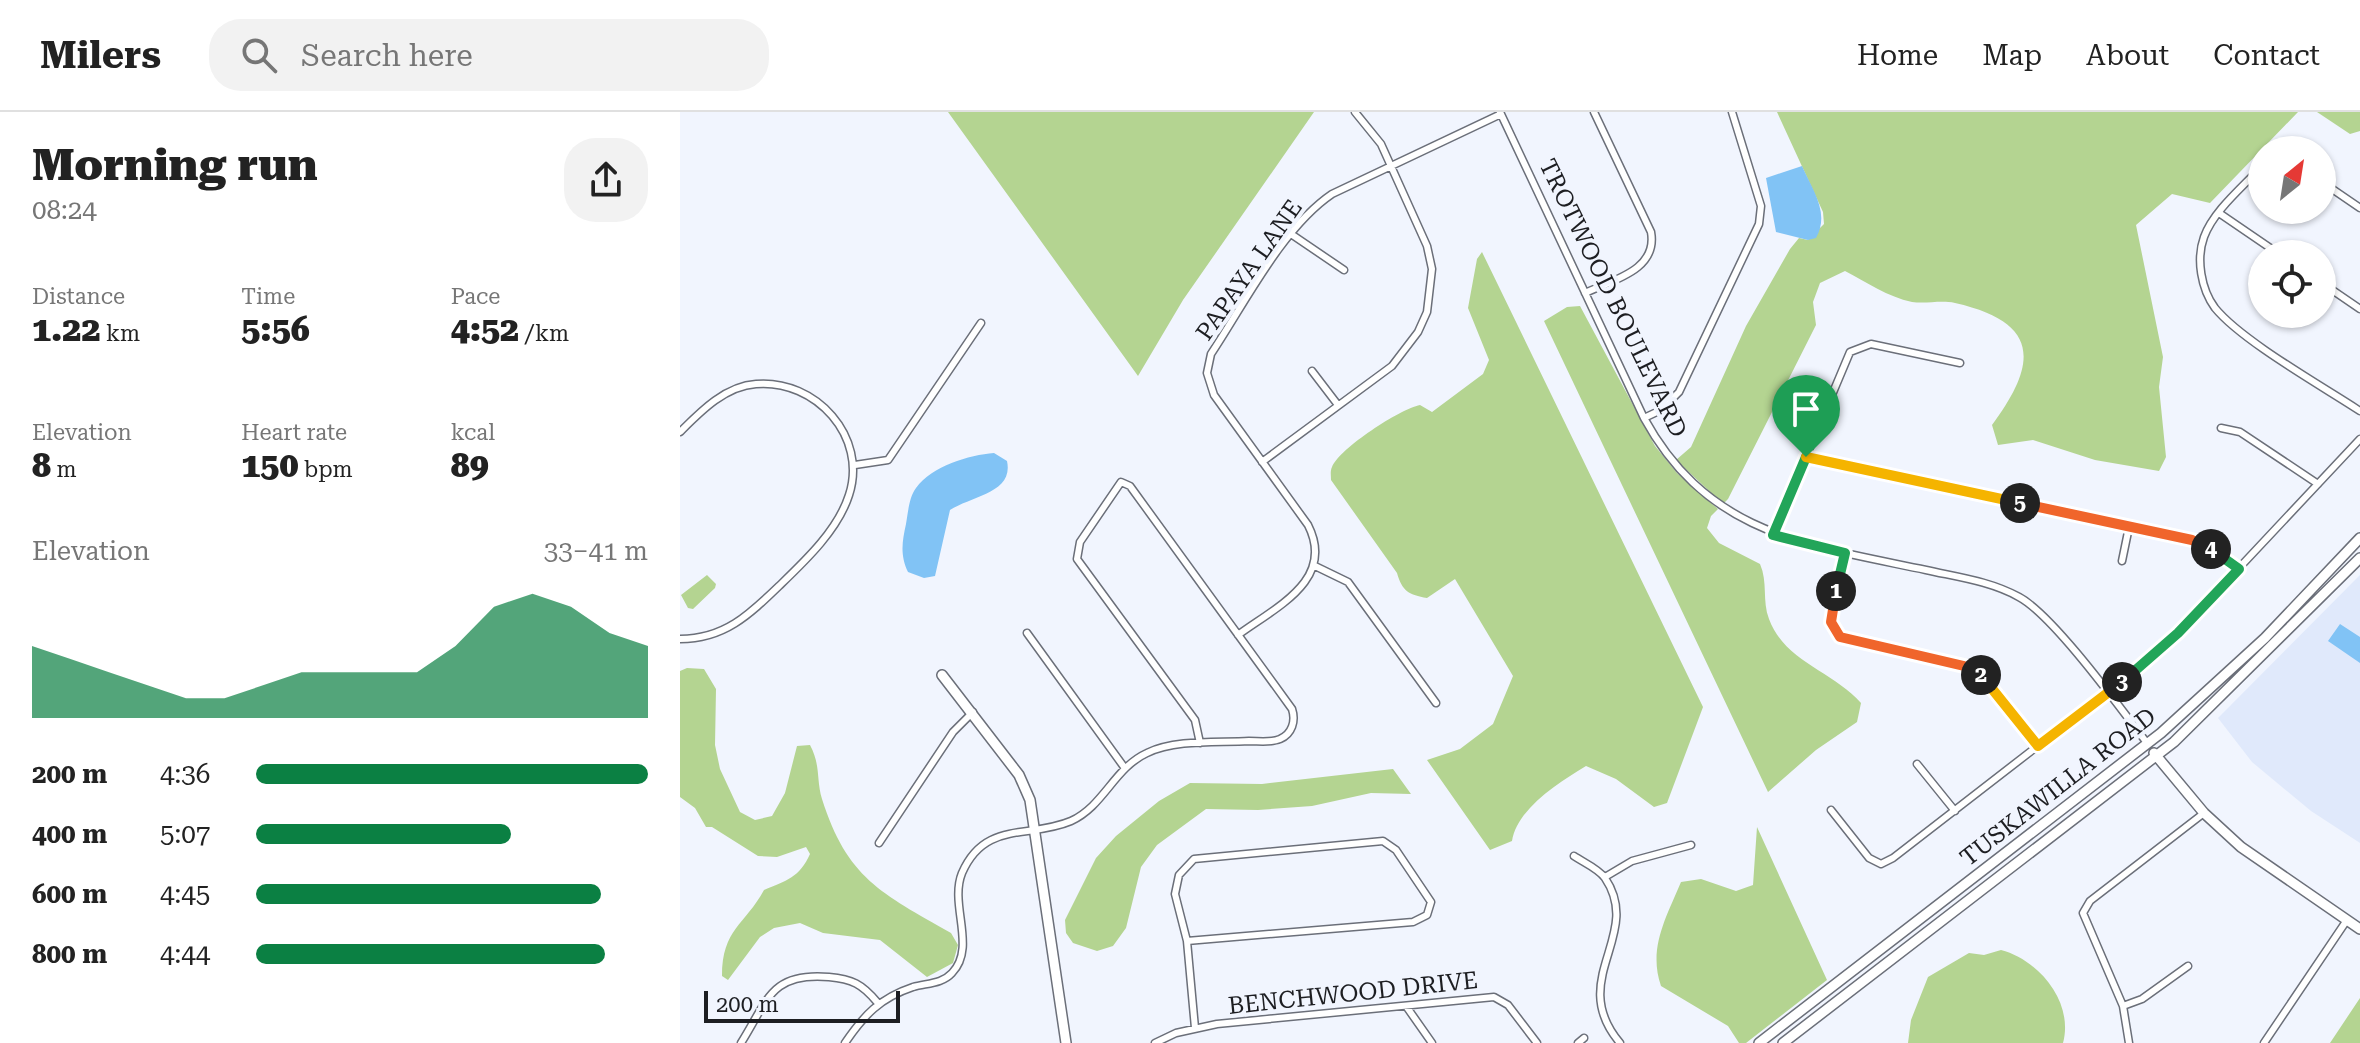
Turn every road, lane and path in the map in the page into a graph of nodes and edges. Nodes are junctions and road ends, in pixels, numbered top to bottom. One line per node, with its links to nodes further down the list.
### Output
1 (1355, 112): 5 (street)
2 (1594, 112): 13 (street)
3 (1732, 112): 21 (street)
4 (1500, 113): 5 (street, PAPAYA LANE); 13 (street, TROTWOOD BOULEVARD)
5 (1391, 166): 10 (street, PAPAYA LANE); 19 (street)
6 (2248, 181): 9 (street)
7 (2336, 192): 8 (street)
8 (2360, 208)
9 (2219, 213): 11 (street); 20 (street)
10 (1291, 234): 12 (street); 26 (street, PAPAYA LANE)
11 (2259, 240)
12 (1344, 270)
13 (1585, 293): 21 (street, TROTWOOD BOULEVARD)
14 (2336, 293): 15 (street)
15 (2360, 309)
16 (981, 323): 27 (street)
17 (1960, 363): 25 (street)
18 (1312, 371): 19 (street)
19 (1338, 405): 26 (street)
20 (2360, 411)
21 (1644, 418): 30 (street, TROTWOOD BOULEVARD)
22 (2221, 428): 28 (street)
23 (680, 432): 27 (street)
24 (2360, 439): 28 (street)
25 (1806, 457): 29 (street); 30 (street)
26 (1262, 462): 35 (street, PAPAYA LANE)
27 (855, 465): 40 (street)
28 (2318, 484): 36 (street)
29 (2129, 527): 34 (street); 36 (street)
30 (1773, 535): 32 (street, TROTWOOD BOULEVARD)
31 (2360, 538): 39 (main road, TUSKAWILLA ROAD)
32 (1845, 553): 45 (street, TROTWOOD BOULEVARD); 50 (street)
33 (2360, 558): 41 (main road, TUSKAWILLA ROAD)
34 (2122, 561)
35 (1315, 566): 38 (street); 46 (street)
36 (2239, 569): 45 (street)
37 (1027, 633): 53 (street)
38 (1238, 635): 48 (street); 48 (street)
39 (2265, 638): 41 (main road); 43 (main road, TUSKAWILLA ROAD)
40 (680, 639)
41 (2274, 646): 44 (main road, TUSKAWILLA ROAD)
42 (942, 675): 47 (main road)
43 (2219, 682): 44 (main road); 49 (main road, TUSKAWILLA ROAD)
44 (2229, 692): 51 (main road, TUSKAWILLA ROAD)
45 (2107, 694): 49 (street, TROTWOOD BOULEVARD); 50 (street)
46 (1436, 703)
47 (973, 712): 57 (main road); 58 (street)
48 (1200, 743): 53 (street)
49 (2147, 743): 51 (main road, TROTWOOD BOULEVARD); 77 (main road, TUSKAWILLA ROAD)
50 (2038, 746): 55 (street)
51 (2156, 755): 56 (main road, TROTWOOD BOULEVARD); 78 (main road, TUSKAWILLA ROAD)
52 (1917, 764): 55 (street)
53 (1124, 767): 57 (street)
54 (1831, 810): 55 (street)
55 (1955, 811)
56 (2204, 813): 62 (main road, TROTWOOD BOULEVARD); 68 (street)
57 (1035, 829): 66 (street); 72 (main road)
58 (879, 843)
59 (1691, 845): 61 (street)
60 (1574, 856): 61 (street)
61 (1605, 877): 76 (street)
62 (2347, 920): 63 (main road, TROTWOOD BOULEVARD); 80 (street)
63 (2360, 929)
64 (1187, 941): 64 (street); 69 (street)
65 (2188, 966): 68 (street)
66 (877, 1002): 70 (street); 71 (street)
67 (1406, 1006): 69 (street, BENCHWOOD DRIVE); 74 (street); 75 (street, BENCHWOOD DRIVE)
68 (2123, 1006): 79 (street)
69 (1195, 1028): 73 (street, BENCHWOOD DRIVE)
70 (741, 1043)
71 (845, 1043)
72 (1066, 1043)
73 (1155, 1043)
74 (1432, 1043)
75 (1537, 1043)
76 (1620, 1043)
77 (1759, 1043)
78 (1783, 1043)
79 (2129, 1043)
80 (2264, 1043)

